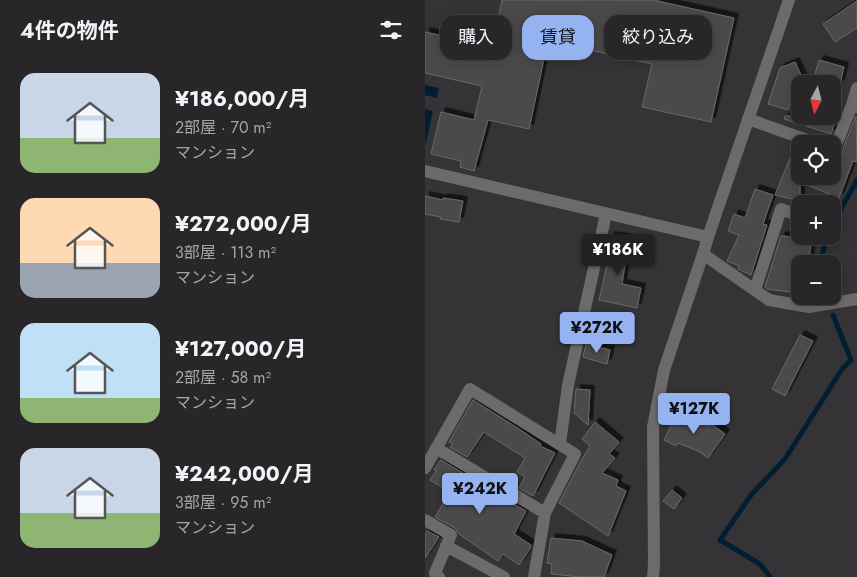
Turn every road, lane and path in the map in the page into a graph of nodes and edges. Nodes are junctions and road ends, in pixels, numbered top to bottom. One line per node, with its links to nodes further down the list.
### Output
1 (789, 0): 4 (street)
2 (857, 88): 3 (street)
3 (854, 106): 6 (street)
4 (748, 119): 5 (street); 10 (street)
5 (793, 135)
6 (841, 135)
7 (425, 171): 9 (street)
8 (791, 213): 12 (street)
9 (606, 214): 10 (street); 14 (street)
10 (707, 237): 11 (street)
11 (703, 254): 12 (street); 23 (street)
12 (755, 290): 13 (street)
13 (857, 299)
14 (560, 444): 15 (street); 17 (street)
15 (436, 448): 16 (street); 17 (street)
16 (425, 468)
17 (545, 514): 22 (street)
18 (425, 520): 19 (street)
19 (446, 546): 20 (street); 21 (street)
20 (439, 577)
21 (503, 577)
22 (533, 577)
23 (653, 577)

